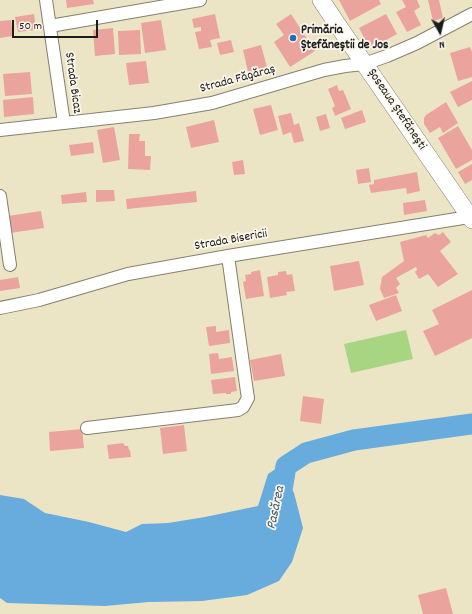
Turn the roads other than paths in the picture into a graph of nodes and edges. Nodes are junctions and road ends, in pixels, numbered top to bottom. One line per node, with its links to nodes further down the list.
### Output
1 (46, 0): 5 (street, Strada Bicaz)
2 (200, 0): 5 (street)
3 (321, 0): 6 (main road, Șoseaua Ștefănești)
4 (472, 14): 6 (street, Strada Făgăraș)
5 (50, 26): 7 (street, Strada Bicaz)
6 (364, 64): 7 (street, Strada Făgăraș); 10 (main road, Șoseaua Ștefănești)
7 (64, 123): 8 (street, Strada Făgăraș)
8 (0, 130)
9 (0, 196): 12 (street)
10 (471, 218): 11 (street, Strada Bisericii)
11 (228, 256): 13 (street, Strada Bisericii); 14 (street)
12 (10, 265)
13 (0, 308)
14 (87, 428)

